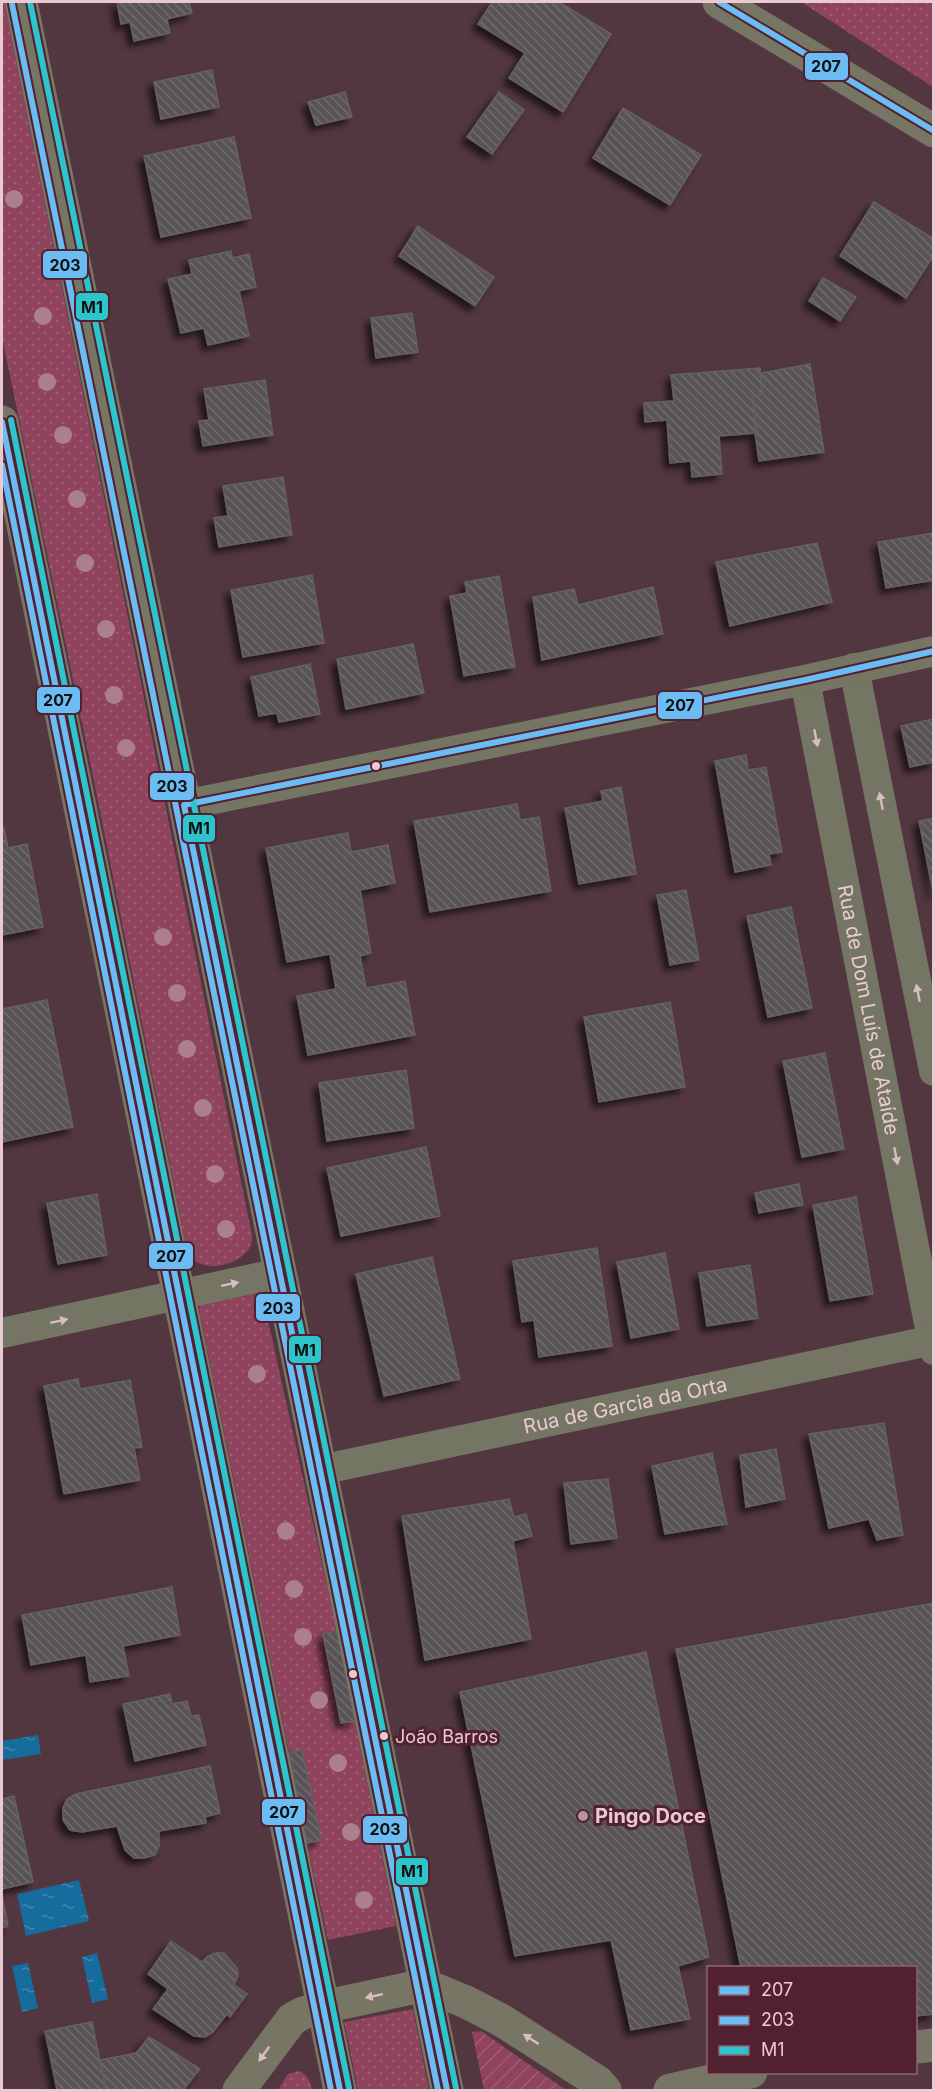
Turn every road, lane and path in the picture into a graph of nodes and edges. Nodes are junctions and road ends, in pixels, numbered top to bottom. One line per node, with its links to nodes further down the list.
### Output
1 (21, 2): 8 (main road)
2 (719, 2): 3 (main road)
3 (933, 132)
4 (2, 422): 11 (main road)
5 (933, 651): 6 (street)
6 (854, 668): 7 (street); 9 (street, one-way to 6)
7 (805, 680): 8 (street); 13 (street, Rua de Dom Luís de Ataíde, one-way to 13)
8 (184, 805): 10 (main road)
9 (933, 1071)
10 (280, 1273): 11 (street, one-way to 10); 14 (main road)
11 (180, 1296): 12 (street, one-way to 11); 16 (main road)
12 (2, 1334)
13 (933, 1344): 14 (street, Rua de Garcia da Orta)
14 (320, 1470): 15 (main road)
15 (425, 1985): 16 (main road, one-way to 16); 22 (main road); 23 (main road, one-way to 15)
16 (323, 2007): 20 (main road, one-way to 20); 21 (main road)
17 (933, 2045): 18 (main road)
18 (917, 2047)
19 (746, 2074): 24 (main road)
20 (239, 2091)
21 (340, 2091)
22 (447, 2091)
23 (605, 2091)
24 (670, 2091)

